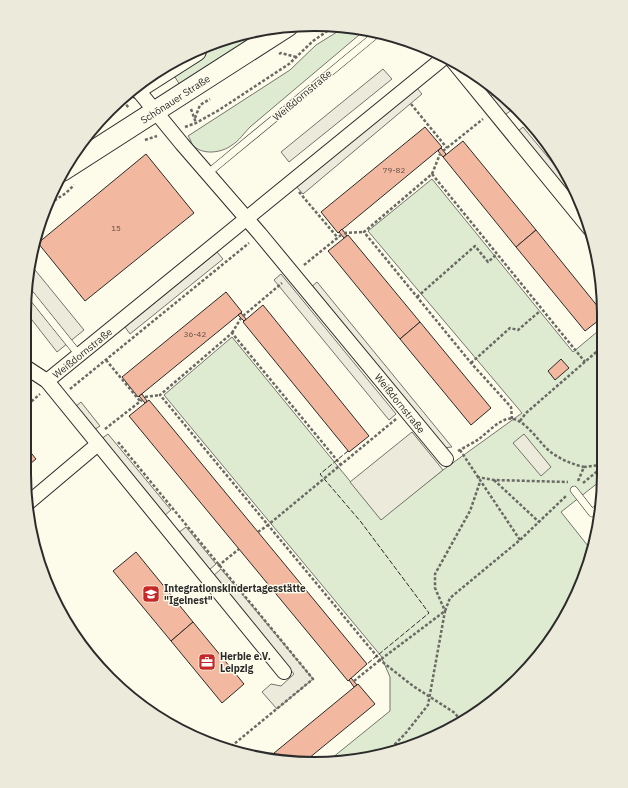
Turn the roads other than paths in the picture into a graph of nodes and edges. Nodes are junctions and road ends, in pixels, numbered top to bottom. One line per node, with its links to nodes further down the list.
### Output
1 (272, 34): 6 (main road, Schönauer Straße)
2 (373, 37): 8 (lane, Weißdornstraße)
3 (440, 61): 10 (street, Weißdornstraße)
4 (181, 64): 6 (main road, Schönauer Straße)
5 (463, 74): 9 (street)
6 (144, 98): 7 (main road, Schönauer Straße); 8 (street, Weißdornstraße)
7 (81, 154)
8 (208, 174): 10 (street, Weißdornstraße)
9 (579, 215)
10 (247, 218): 12 (street, Weißdornstraße); 16 (street, Weißdornstraße)
11 (32, 296): 12 (lane)
12 (79, 355): 14 (street, Weißdornstraße)
13 (31, 371): 14 (street, Weißdornstraße)
14 (47, 381): 15 (street, Weißdornstraße)
15 (98, 444): 18 (street); 20 (street, Weißdornstraße)
16 (446, 460)
17 (575, 487): 19 (lane)
18 (32, 499)
19 (595, 510)
20 (284, 672)

